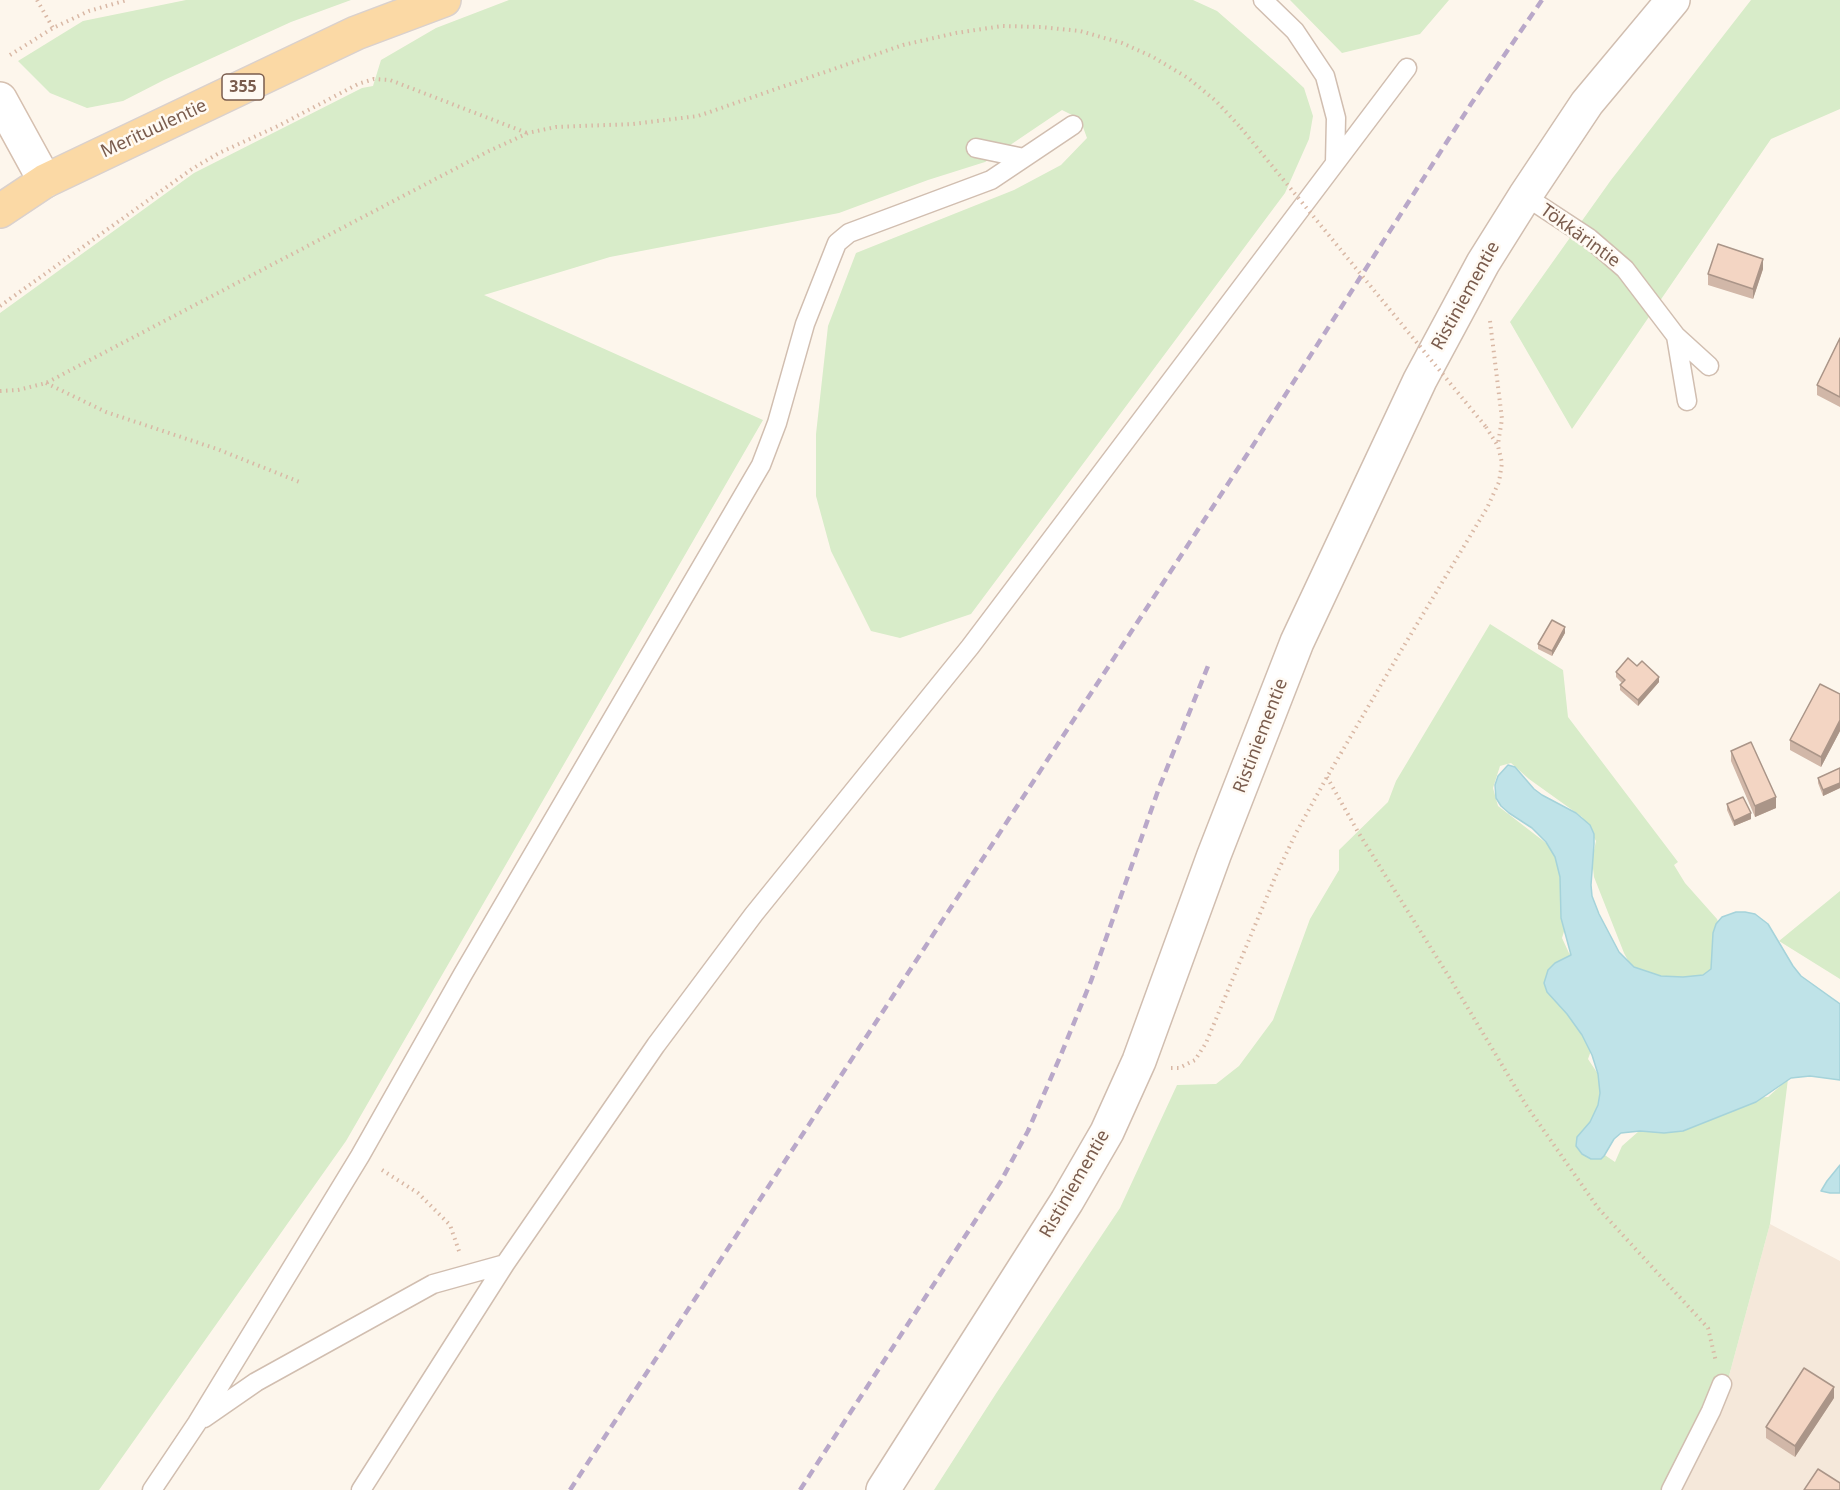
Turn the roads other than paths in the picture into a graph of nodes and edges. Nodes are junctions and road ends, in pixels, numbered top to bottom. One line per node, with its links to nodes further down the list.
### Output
1 (444, 0): 10 (main road, Merituulentie / 355)
2 (1263, 0): 9 (lane)
3 (1673, 0): 11 (street, Ristiniementie)
4 (1407, 68): 9 (lane)
5 (0, 99): 10 (street)
6 (1073, 125): 8 (lane)
7 (976, 148): 8 (lane)
8 (1024, 158): 18 (lane)
9 (1335, 163): 16 (lane)
10 (45, 181): 12 (main road, Merituulentie / 355)
11 (1525, 196): 13 (lane, Tökkärintie); 21 (street, Ristiniementie)
12 (0, 211)
13 (1676, 336): 14 (lane, Tökkärintie); 15 (lane, Tökkärintie)
14 (1709, 366)
15 (1687, 401)
16 (505, 1264): 18 (lane); 20 (lane)
17 (1722, 1384): 22 (lane)
18 (197, 1423): 19 (lane)
19 (152, 1490)
20 (361, 1490)
21 (883, 1490)
22 (1671, 1490)

